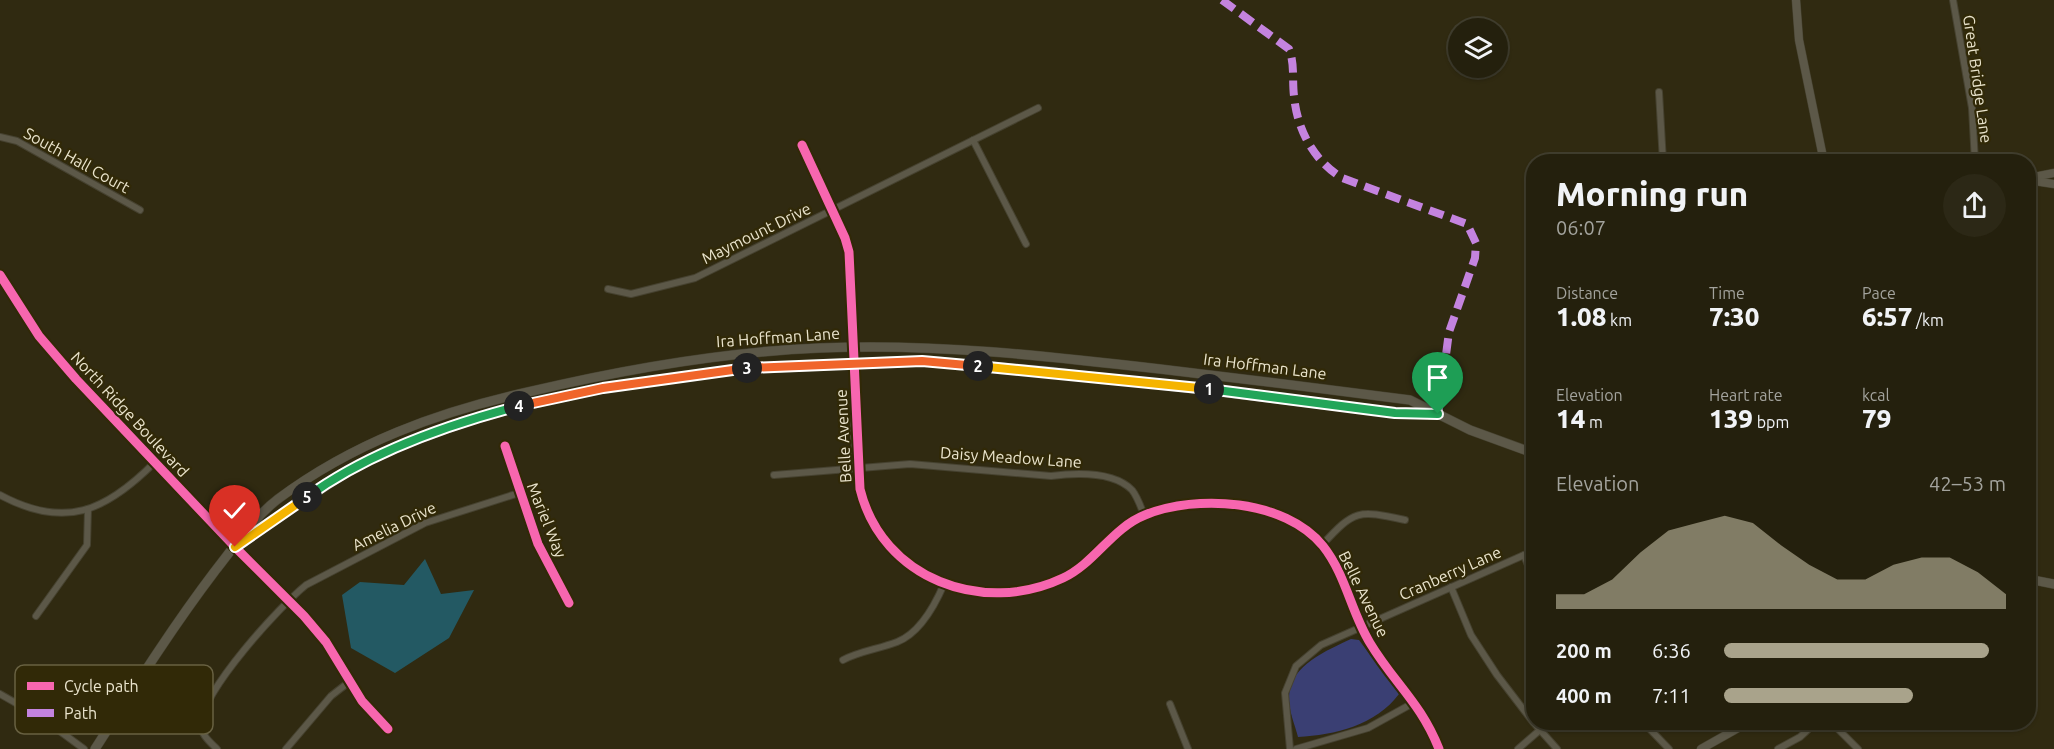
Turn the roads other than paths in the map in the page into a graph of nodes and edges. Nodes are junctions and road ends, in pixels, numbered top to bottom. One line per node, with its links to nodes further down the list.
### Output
1 (1796, 0): 9 (street)
2 (1953, 0): 10 (street, Great Bridge Lane)
3 (1659, 92): 8 (street)
4 (1038, 108): 6 (street, Maymount Drive)
5 (0, 137): 15 (street, South Hall Court)
6 (974, 140): 16 (street, Maymount Drive); 17 (street)
7 (802, 145): 16 (street, Belle Avenue)
8 (1663, 154)
9 (1822, 154)
10 (1975, 154)
11 (2054, 173): 12 (street)
12 (2036, 177)
13 (2036, 181): 14 (street)
14 (2054, 184)
15 (140, 210)
16 (832, 210): 19 (street, Maymount Drive); 20 (street, Belle Avenue)
17 (1026, 244)
18 (0, 275): 25 (street, North Ridge Boulevard)
19 (608, 289)
20 (854, 347): 21 (street, Belle Avenue); 22 (main road, Ira Hoffman Lane); 34 (main road, Ira Hoffman Lane)
21 (855, 364): 22 (main road, Ira Hoffman Lane); 26 (street, Belle Avenue); 34 (main road, Ira Hoffman Lane)
22 (1438, 414): 24 (main road, Ira Hoffman Lane)
23 (504, 446): 28 (street, Mariel Way)
24 (1526, 450)
25 (154, 463): 30 (street); 34 (street, North Ridge Boulevard)
26 (857, 467): 27 (street, Daisy Meadow Lane); 31 (street, Daisy Meadow Lane); 38 (street, Belle Avenue)
27 (774, 475)
28 (519, 493): 41 (street, Amelia Drive); 42 (street, Mariel Way)
29 (0, 495): 30 (street)
30 (88, 509): 43 (street)
31 (1144, 515): 33 (street, Belle Avenue); 38 (street, Belle Avenue)
32 (1405, 520): 33 (street)
33 (1322, 545): 44 (street, Belle Avenue)
34 (235, 547): 41 (street, North Ridge Boulevard); 46 (main road, Ira Hoffman Lane)
35 (1524, 555): 36 (street); 40 (street, Cranberry Lane)
36 (1526, 560)
37 (2036, 581): 39 (main road)
38 (944, 584): 45 (street)
39 (2054, 584)
40 (1451, 587): 44 (street, Cranberry Lane); 53 (street)
41 (288, 599): 47 (street, North Ridge Boulevard); 49 (street, Amelia Drive)
42 (569, 603)
43 (36, 616)
44 (1362, 627): 51 (street, Belle Avenue); 68 (street, Cranberry Lane)
45 (843, 660)
46 (148, 665)
47 (349, 682): 54 (street, North Ridge Boulevard); 66 (street)
48 (0, 693): 50 (street)
49 (213, 696)
50 (15, 702)
51 (1415, 702): 69 (street); 70 (street, Belle Avenue)
52 (1170, 704): 67 (street)
53 (1526, 712)
54 (388, 729)
55 (1540, 730): 71 (street); 72 (street)
56 (1651, 730): 73 (street)
57 (1734, 730): 74 (street)
58 (1808, 730): 75 (street)
59 (1839, 730): 76 (street)
60 (64, 734): 63 (street)
61 (104, 734): 64 (main road, Ira Hoffman Lane)
62 (204, 734): 65 (street, Amelia Drive)
63 (84, 749)
64 (95, 749)
65 (217, 749)
66 (286, 749)
67 (1188, 749)
68 (1290, 749)
69 (1296, 749)
70 (1439, 749)
71 (1518, 749)
72 (1557, 749)
73 (1669, 749)
74 (1701, 749)
75 (1778, 749)
76 (1858, 749)

